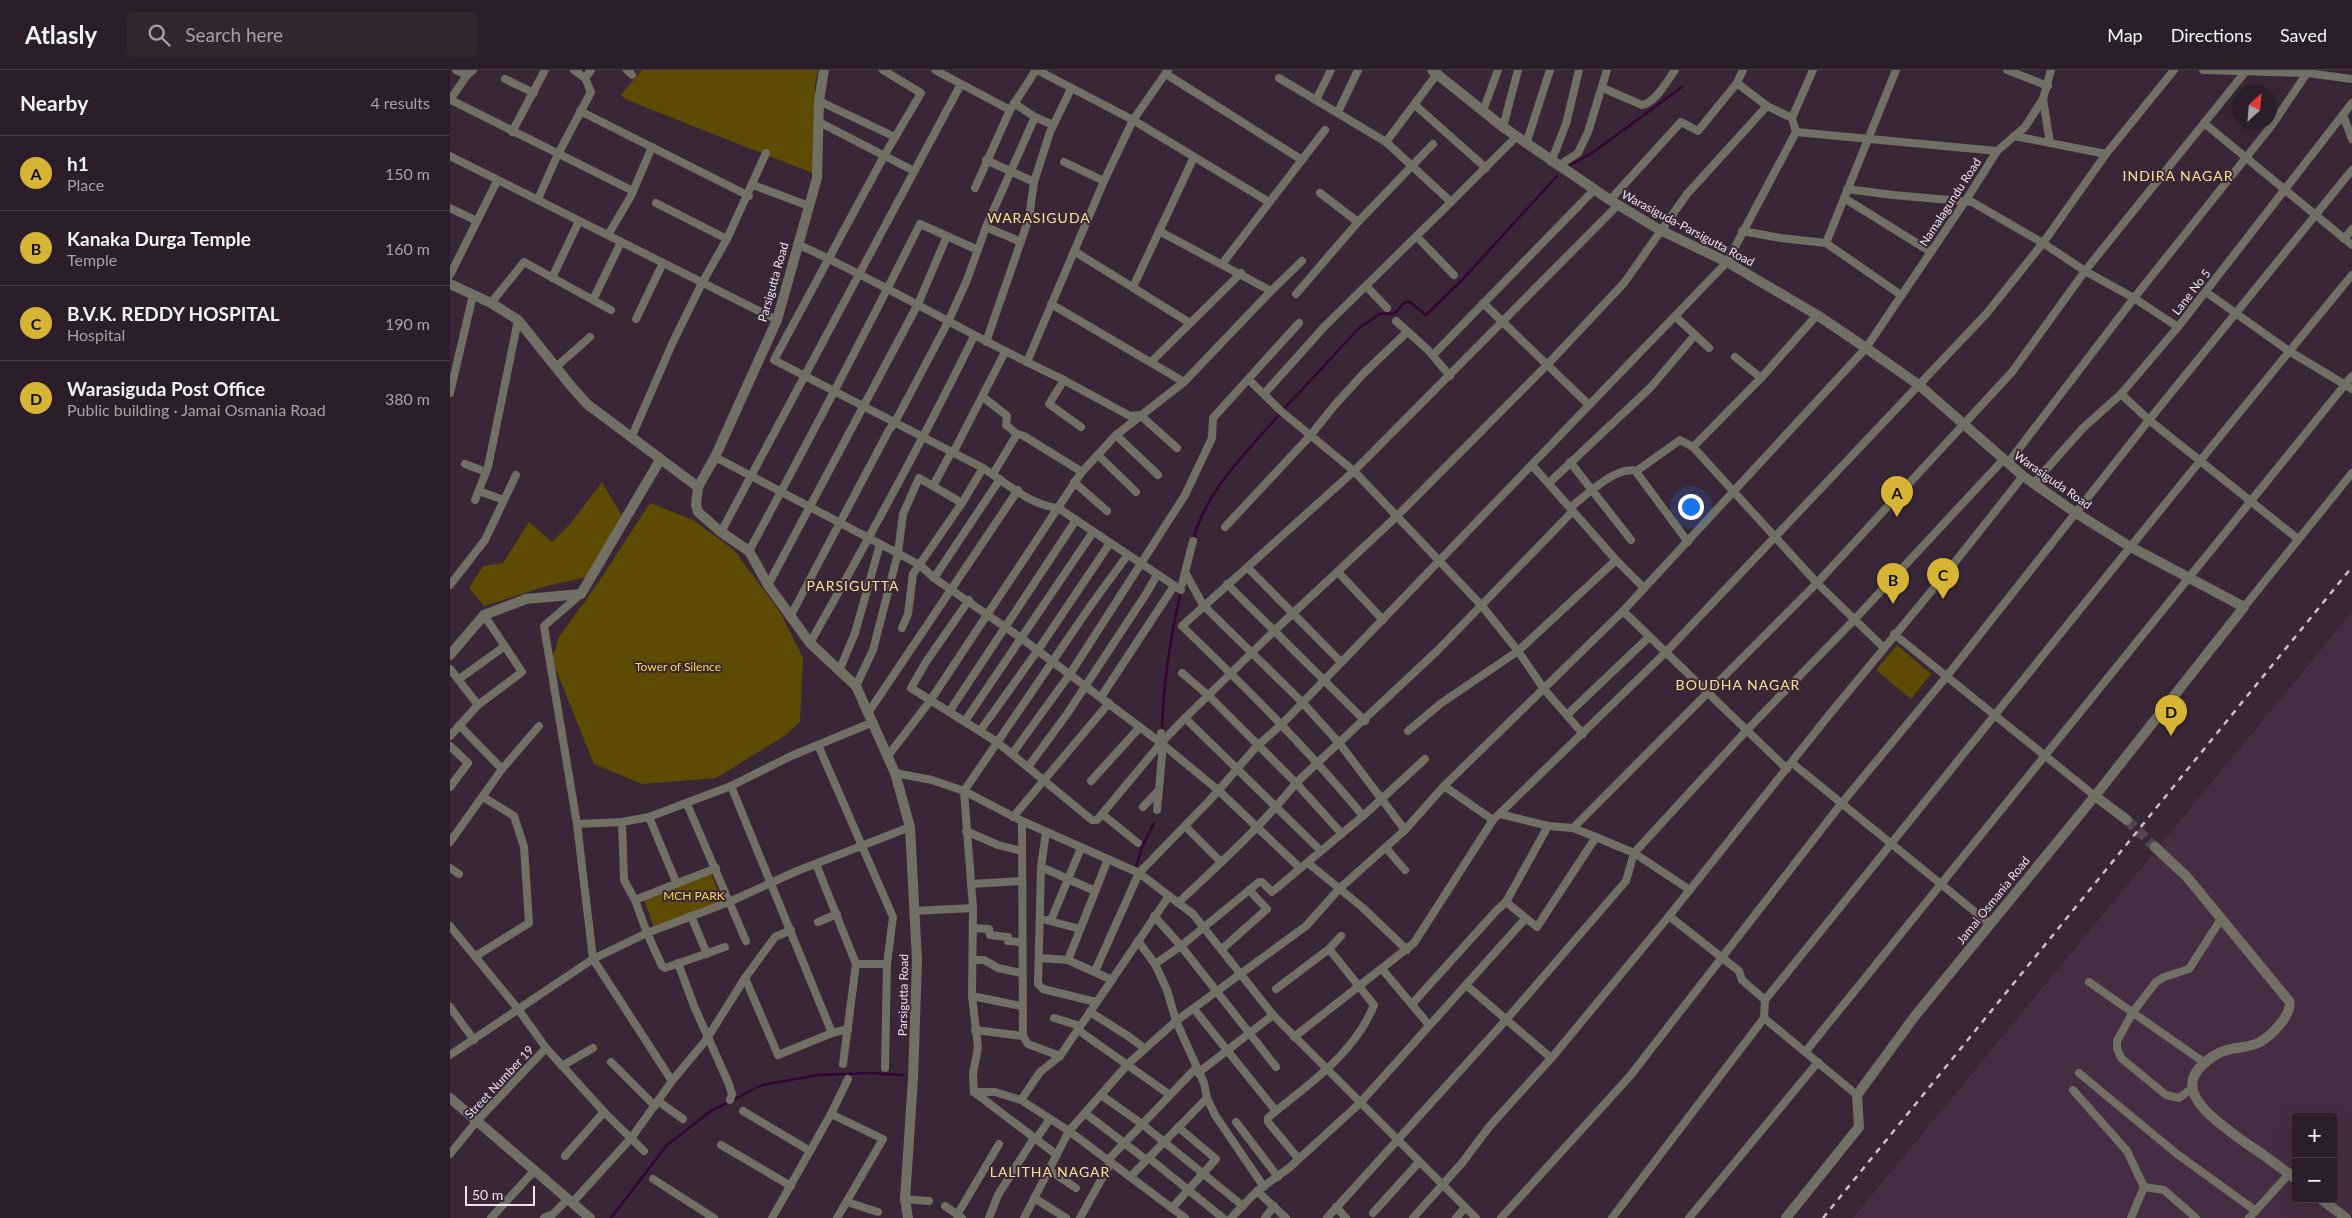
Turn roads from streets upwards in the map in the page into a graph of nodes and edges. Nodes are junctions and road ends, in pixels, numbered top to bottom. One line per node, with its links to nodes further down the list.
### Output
1 (456, 70): 27 (street)
2 (546, 70): 38 (street)
3 (574, 70): 29 (street)
4 (591, 70): 29 (street)
5 (824, 70): 42 (street, Parsigutta Road)
6 (883, 70): 62 (street)
7 (935, 70): 34 (street)
8 (1037, 70): 37 (street); 46 (street)
9 (1331, 70): 41 (street)
10 (1358, 70): 49 (street)
11 (1498, 70): 48 (street)
12 (1518, 70): 57 (street)
13 (1550, 70): 69 (street)
14 (1579, 70): 82 (street)
15 (1607, 70): 36 (street)
16 (1675, 70): 36 (street)
17 (1743, 70): 33 (street)
18 (1813, 70): 52 (street)
19 (1896, 70): 65 (street)
20 (2007, 70): 35 (street)
21 (2051, 70): 35 (street, Namalagundu Road)
22 (2174, 70): 74 (street)
23 (2203, 70): 25 (street)
24 (1434, 71): 44 (street); 48 (street, Warasiguda-Parsigutta Road)
25 (2246, 71): 28 (street); 55 (street)
26 (1167, 72): 53 (street); 80 (street)
27 (470, 73): 40 (street)
28 (2308, 73): 32 (street); 78 (street)
29 (585, 78): 47 (street)
30 (1278, 78): 41 (street)
31 (505, 79): 38 (street)
32 (2352, 80)
33 (1737, 83): 45 (street); 105 (street)
34 (961, 84): 46 (street); 86 (street)
35 (2048, 86): 39 (street, Namalagundu Road)
36 (1603, 88): 82 (street)
37 (1071, 89): 53 (street); 56 (street)
38 (534, 93): 59 (street)
39 (2043, 99): 61 (street, Namalagundu Road); 67 (street)
40 (450, 100): 59 (street)
41 (1316, 100): 49 (street)
42 (819, 102): 54 (street, Parsigutta Road); 62 (street)
43 (2352, 103): 50 (street, Lane No 5)
44 (1415, 106): 66 (street); 84 (street)
45 (1767, 106): 52 (street); 114 (street)
46 (1012, 107): 51 (street); 79 (street)
47 (580, 111): 70 (street); 73 (street)
48 (1483, 111): 57 (street, Warasiguda-Parsigutta Road)
49 (1338, 112): 66 (street)
50 (2343, 115): 64 (street); 94 (street, Lane No 5)
51 (1034, 117): 56 (street); 87 (street)
52 (1792, 118): 60 (street)
53 (1133, 120): 77 (street); 89 (street)
54 (819, 122): 76 (street); 106 (street, Parsigutta Road)
55 (2204, 123): 78 (street); 137 (street)
56 (1053, 125): 90 (street)
57 (1503, 127): 63 (street, Warasiguda-Parsigutta Road)
58 (1325, 130): 80 (street)
59 (512, 132): 73 (street)
60 (1796, 132): 65 (street); 116 (street)
61 (2014, 136): 67 (street); 71 (street, Namalagundu Road)
62 (895, 137): 76 (street)
63 (1516, 137): 69 (street, Warasiguda-Parsigutta Road); 84 (street)
64 (2352, 139)
65 (1869, 140): 71 (street); 93 (street)
66 (1386, 142): 83 (street)
67 (2050, 143): 74 (street)
68 (1433, 144): 83 (street)
69 (1526, 144): 82 (street, Warasiguda-Parsigutta Road)
70 (652, 147): 96 (street); 98 (street)
71 (1997, 151): 101 (street, Namalagundu Road)
72 (766, 153): 91 (street)
73 (558, 154): 96 (street); 100 (street)
74 (2106, 154): 124 (street)
75 (450, 156): 88 (street)
76 (884, 156): 86 (street); 131 (street)
77 (1194, 157): 102 (street); 115 (street)
78 (2245, 158): 94 (street); 154 (street)
79 (986, 160): 87 (street); 92 (street)
80 (1302, 160): 102 (street)
81 (1064, 162): 89 (street)
82 (1555, 164): 95 (street, Warasiguda-Parsigutta Road)
83 (1411, 166): 103 (street); 111 (street)
84 (1486, 168): 103 (street)
85 (2352, 170): 108 (street)
86 (914, 171): 139 (street)
87 (1011, 171): 90 (street); 112 (street)
88 (497, 181): 100 (street); 109 (street)
89 (1104, 181): 129 (street)
90 (1034, 182): 123 (street)
91 (753, 185): 98 (street); 106 (street)
92 (975, 188)
93 (1847, 189): 99 (street); 101 (street)
94 (2284, 189): 108 (street); 150 (street, Lane No 5)
95 (1594, 190): 105 (street, Warasiguda-Parsigutta Road); 157 (street)
96 (632, 191): 117 (street)
97 (1320, 193): 111 (street)
98 (748, 196): 120 (street)
99 (1844, 198): 125 (street); 130 (street)
100 (538, 199): 110 (street)
101 (1966, 200): 124 (street); 130 (street, Namalagundu Road)
102 (1268, 202): 136 (street)
103 (1452, 202): 119 (street)
104 (656, 203): 120 (street)
105 (1614, 203): 114 (street, Warasiguda-Parsigutta Road); 170 (street)
106 (809, 206): 126 (street, Parsigutta Road)
107 (450, 208): 109 (street)
108 (2316, 214): 121 (street); 162 (street)
109 (477, 222): 132 (street)
110 (579, 222): 117 (street); 143 (street)
111 (1358, 222): 151 (street)
112 (986, 227): 123 (street); 128 (street)
113 (2352, 229): 121 (street)
114 (1660, 230): 134 (street, Warasiguda-Parsigutta Road); 187 (street)
115 (1159, 231): 136 (street); 147 (street)
116 (1742, 231): 125 (street); 134 (street)
117 (608, 235): 122 (street)
118 (946, 236): 128 (street); 148 (street); 158 (street)
119 (1417, 237): 142 (street); 146 (street)
120 (728, 239): 144 (street)
121 (2344, 239): 127 (street)
122 (621, 242): 135 (street); 155 (street)
123 (1021, 242): 178 (street)
124 (2043, 242): 137 (street); 196 (street)
125 (1826, 243): 153 (street)
126 (797, 244): 131 (street); 167 (street, Parsigutta Road)
127 (2352, 245)
128 (978, 250): 169 (street)
129 (1074, 251): 147 (street); 159 (street)
130 (1931, 252): 153 (street, Namalagundu Road)
131 (830, 259): 139 (street); 189 (street)
132 (453, 261): 141 (street)
133 (1302, 261): 149 (street)
134 (1727, 262): 163 (street, Warasiguda-Parsigutta Road); 164 (street)
135 (663, 263): 144 (street); 165 (street)
136 (1222, 264): 138 (street)
137 (2085, 271): 154 (street); 208 (street)
138 (1241, 273): 149 (street); 171 (street)
139 (860, 274): 148 (street); 189 (street)
140 (2352, 274): 181 (street)
141 (450, 275)
142 (1454, 275)
143 (552, 278): 155 (street); 156 (street)
144 (702, 283): 167 (street); 212 (street)
145 (450, 284): 152 (street)
146 (1366, 286): 160 (street); 200 (street)
147 (1133, 287): 171 (street)
148 (888, 289): 158 (street); 198 (street)
149 (1271, 291): 195 (street)
150 (2206, 292): 162 (street); 173 (street, Lane No 5)
151 (1296, 294)
152 (473, 295): 156 (street); 199 (street)
153 (1901, 295): 180 (street, Namalagundu Road)
154 (2134, 298): 173 (street); 223 (street)
155 (593, 300): 161 (street)
156 (491, 303): 166 (street)
157 (1483, 303): 170 (street); 183 (street)
158 (918, 304): 169 (street); 204 (street)
159 (1052, 304): 185 (street); 186 (street)
160 (1387, 308)
161 (612, 310)
162 (2235, 312): 181 (street); 206 (street)
163 (1818, 315): 180 (street, Warasiguda-Parsigutta Road); 192 (street)
164 (1675, 316): 175 (street); 203 (street)
165 (636, 319)
166 (518, 320): 188 (street); 229 (street)
167 (777, 320): 219 (street, Parsigutta Road)
168 (1396, 321): 174 (street)
169 (948, 322): 176 (street); 207 (street)
170 (1503, 322): 187 (street); 190 (street)
171 (1190, 323): 186 (street)
172 (1299, 323): 194 (street)
173 (2178, 327): 201 (street, Lane No 5)
174 (1408, 332): 183 (street); 213 (street)
175 (1695, 335): 179 (street); 222 (street)
176 (974, 336): 178 (street); 214 (street)
177 (590, 337): 188 (street)
178 (986, 342): 182 (street)
179 (1709, 348)
180 (1866, 348): 196 (street, Warasiguda Road); 247 (street, Namalagundu Road)
181 (2289, 351): 197 (street); 221 (street)
182 (1005, 352): 185 (street); 202 (street)
183 (1433, 355): 190 (street)
184 (1735, 357): 192 (street)
185 (1024, 361): 193 (street)
186 (1151, 362): 195 (street)
187 (1547, 365): 203 (street); 257 (street)
188 (556, 367): 212 (street)
189 (805, 374): 198 (street); 235 (street)
190 (1450, 376): 227 (street)
191 (2352, 376): 197 (street)
192 (1761, 378): 215 (street)
193 (1064, 380): 205 (street); 209 (street)
194 (1249, 380): 200 (street); 280 (street)
195 (1184, 382): 205 (street)
196 (1919, 386): 208 (street, Warasiguda Road); 264 (street)
197 (2349, 386): 250 (street)
198 (834, 390): 204 (street); 246 (street)
199 (450, 393)
200 (1264, 394): 213 (street)
201 (2121, 394): 206 (street); 239 (street, Lane No 5)
202 (983, 397): 210 (street); 217 (street)
203 (1589, 405): 225 (street)
204 (864, 407): 207 (street); 252 (street)
205 (1140, 416): 211 (street); 216 (street)
206 (2148, 420): 221 (street); 256 (street)
207 (895, 422): 214 (street); 259 (street)
208 (1963, 424): 223 (street, Warasiguda Road); 287 (street)
209 (1081, 427)
210 (1017, 434): 230 (street); 236 (street)
211 (1116, 435): 218 (street); 232 (street)
212 (632, 436): 220 (street)
213 (1310, 436): 227 (street); 260 (street)
214 (924, 437): 217 (street); 263 (street)
215 (1693, 446): 228 (street); 247 (street)
216 (1176, 448)
217 (953, 451): 226 (street); 240 (street)
218 (1098, 454): 230 (street); 245 (street)
219 (715, 457): 235 (street); 241 (street, Parsigutta Road)
220 (660, 460): 241 (street); 294 (street)
221 (2200, 460): 250 (street); 271 (street)
222 (1570, 462): 238 (street); 244 (street)
223 (2006, 462): 234 (street, Warasiguda Road); 305 (street)
224 (465, 464): 229 (street)
225 (1532, 465): 238 (street); 277 (street)
226 (983, 468): 236 (street); 251 (street)
227 (1354, 471): 257 (street); 281 (street)
228 (1637, 471): 244 (street); 268 (street)
229 (486, 472): 242 (street)
230 (1082, 472): 237 (street)
231 (2352, 473): 265 (street)
232 (1158, 474)
233 (516, 475): 249 (street)
234 (2023, 476): 239 (street, Warasiguda Road); 309 (street)
235 (751, 477): 246 (street); 261 (street)
236 (997, 477): 243 (street); 286 (street)
237 (1074, 482): 253 (street); 255 (street)
238 (1549, 483): 254 (street)
239 (2034, 483): 256 (street, Warasiguda Road)
240 (933, 486): 251 (street); 273 (street)
241 (698, 488): 261 (street)
242 (479, 490): 248 (street); 249 (street)
243 (1018, 490): 253 (street); 293 (street)
244 (1593, 490): 254 (street); 266 (street)
245 (1136, 492)
246 (780, 493): 252 (street); 272 (street)
247 (1734, 493): 264 (street); 268 (street, Namalagundu Road)
248 (475, 500)
249 (504, 500): 289 (street)
250 (2250, 501): 265 (street); 285 (street)
251 (962, 503): 279 (street)
252 (809, 508): 259 (street); 290 (street)
253 (1058, 508): 258 (street); 300 (street)
254 (1572, 509): 276 (street); 297 (street)
255 (1107, 511)
256 (2076, 513): 271 (street, Warasiguda Road); 327 (street)
257 (1397, 516): 277 (street); 283 (street)
258 (1076, 520): 262 (street); 306 (street)
259 (839, 524): 263 (street); 303 (street)
260 (1225, 527)
261 (721, 532): 272 (street)
262 (1093, 532): 269 (street); 311 (street)
263 (869, 538): 270 (street); 275 (street)
264 (1776, 538): 287 (street); 317 (street)
265 (2298, 539): 298 (street)
266 (1630, 540)
267 (1193, 541): 282 (street)
268 (1688, 542): 292 (street, Namalagundu Road)
269 (1110, 543): 274 (street); 315 (street)
270 (880, 544): 273 (street); 278 (street)
271 (2129, 546): 285 (street, Warasiguda Road); 342 (street)
272 (749, 551): 290 (street)
273 (898, 553): 279 (street); 331 (street)
274 (1127, 556): 280 (street); 320 (street)
275 (858, 557): 278 (street); 312 (street)
276 (1616, 560): 292 (street); 316 (street)
277 (1440, 562): 297 (street); 304 (street)
278 (874, 563): 323 (street)
279 (920, 565): 286 (street); 307 (street)
280 (1141, 565): 284 (street); 325 (street)
281 (1248, 568): 288 (street); 301 (street)
282 (1185, 572): 291 (street); 296 (street)
283 (1338, 572): 301 (street); 304 (street)
284 (1157, 575): 291 (street); 330 (street)
285 (2190, 577): 298 (street, Warasiguda Road); 364 (street)
286 (934, 578): 293 (street)
287 (1817, 582): 305 (street); 333 (street)
288 (1227, 584): 296 (street); 308 (street)
289 (450, 585)
290 (768, 585): 303 (street)
291 (1179, 587): 335 (street)
292 (1644, 588): 299 (street, Namalagundu Road)
293 (952, 589): 295 (street); 343 (street)
294 (581, 594): 302 (street); 398 (street)
295 (969, 600): 300 (street); 336 (street)
296 (1204, 605): 318 (street); 326 (street)
297 (1482, 606): 316 (street); 346 (street)
298 (2244, 607): 383 (street, Jamai Osmania Road)
299 (1623, 611): 310 (street); 332 (street, Namalagundu Road)
300 (988, 614): 306 (street); 336 (street)
301 (1292, 614): 308 (street); 321 (street)
302 (484, 615): 313 (street); 319 (street)
303 (790, 615): 312 (street)
304 (1383, 620): 321 (street)
305 (1854, 620): 314 (street); 353 (street)
306 (1004, 627): 311 (street); 340 (street)
307 (902, 628)
308 (1274, 631): 318 (street); 329 (street)
309 (1894, 634): 314 (street); 327 (street)
310 (1649, 637): 317 (street); 341 (street)
311 (1021, 638): 315 (street); 345 (street)
312 (810, 643): 323 (street)
313 (505, 646): 328 (street); 339 (street)
314 (1884, 648): 368 (street)
315 (1038, 650): 320 (street); 351 (street)
316 (1518, 651): 332 (street); 352 (street)
317 (1666, 652): 333 (street); 355 (street)
318 (1252, 653): 326 (street); 337 (street)
319 (450, 655)
320 (1053, 662): 325 (street); 357 (street)
321 (1341, 662): 329 (street)
322 (450, 669): 328 (street)
323 (839, 671): 331 (street)
324 (1182, 673): 334 (street)
325 (1070, 674): 330 (street); 363 (street)
326 (1231, 674): 334 (street); 347 (street)
327 (1947, 676): 342 (street); 386 (street)
328 (459, 679): 339 (street)
329 (1323, 680): 337 (street); 346 (street)
330 (1084, 685): 335 (street); 369 (street)
331 (856, 686): 343 (street, Parsigutta Road)
332 (1544, 689): 341 (street); 377 (street, Namalagundu Road)
333 (1708, 693): 353 (street); 403 (street)
334 (1209, 696): 344 (street); 362 (street)
335 (1101, 697): 338 (street)
336 (930, 701): 340 (street); 365 (street)
337 (1302, 702): 347 (street); 359 (street)
338 (1109, 703): 350 (street); 373 (street)
339 (478, 705): 348 (street)
340 (949, 712): 345 (street)
341 (1567, 715): 355 (street)
342 (1996, 716): 364 (street); 411 (street)
343 (869, 718): 360 (street); 365 (street, Parsigutta Road)
344 (1185, 718): 358 (street); 370 (street)
345 (965, 721): 351 (street)
346 (1365, 721): 359 (street)
347 (1282, 724): 362 (street); 367 (street)
348 (459, 725): 356 (street); 371 (street)
349 (539, 726): 371 (street)
350 (1140, 727): 358 (street); 374 (street)
351 (980, 731): 357 (street)
352 (1408, 731)
353 (1746, 731): 368 (street); 418 (street)
354 (1162, 734): 358 (street)
355 (1583, 734): 394 (street)
356 (450, 736)
357 (997, 742): 363 (street); 381 (street)
358 (1161, 743): 379 (street); 380 (street); 390 (street)
359 (1340, 744): 367 (street); 384 (street)
360 (818, 745): 376 (street); 412 (street)
361 (450, 746): 378 (street)
362 (1257, 746): 370 (street); 375 (street)
363 (1012, 754): 369 (street)
364 (2045, 756): 383 (street); 435 (street)
365 (887, 757): 372 (street, Parsigutta Road)
366 (1425, 759): 384 (street)
367 (1318, 762): 375 (street); 391 (street)
368 (1789, 766): 386 (street); 438 (street)
369 (1028, 767): 373 (street)
370 (1238, 768): 380 (street); 387 (street)
371 (502, 769): 382 (street)
372 (895, 773): 381 (street); 399 (street, Parsigutta Road)
373 (1045, 781): 390 (street); 393 (street)
374 (1091, 781)
375 (1296, 784): 387 (street); 407 (street)
376 (732, 786): 385 (street); 431 (street)
377 (1444, 786): 394 (street); 404 (street, Namalagundu Road)
378 (450, 787)
379 (1159, 790): 388 (street); 389 (street)
380 (1218, 790): 400 (street); 401 (street)
381 (964, 791): 393 (street); 405 (street)
382 (483, 796): 409 (street); 473 (street)
383 (2095, 796): 395 (street); 456 (street, Jamai Osmania Road)
384 (1382, 798): 391 (street); 404 (street)
385 (687, 804): 392 (street); 425 (street)
386 (1841, 804): 411 (street); 474 (street)
387 (1277, 807): 401 (street); 417 (street)
388 (1143, 808)
389 (1157, 810)
390 (1102, 814): 410 (street)
391 (1364, 816): 407 (street)
392 (649, 817): 397 (street); 433 (street)
393 (1013, 817): 396 (street)
394 (1497, 817): 402 (street); 471 (street)
395 (2126, 820)
396 (1022, 821): 406 (street); 416 (street)
397 (622, 822): 398 (street); 441 (street)
398 (577, 824): 476 (street)
399 (910, 826): 412 (street); 446 (street, Parsigutta Road)
400 (1185, 826): 420 (street); 428 (street)
401 (1257, 826): 420 (street); 426 (street)
402 (1548, 826): 403 (street); 444 (street)
403 (1573, 828): 408 (street)
404 (1405, 830): 415 (street, Namalagundu Road)
405 (966, 831): 416 (street); 434 (street)
406 (1046, 832): 414 (street); 423 (street)
407 (1342, 834): 417 (street)
408 (1596, 837): 418 (street); 452 (street)
409 (450, 842)
410 (1138, 843)
411 (1891, 844): 435 (street); 495 (street)
412 (860, 845): 422 (street); 481 (street)
413 (2155, 847): 453 (street)
414 (1082, 848): 419 (street); 430 (street)
415 (1386, 848): 427 (street); 436 (street, Namalagundu Road)
416 (1021, 851): 432 (street)
417 (1321, 851): 421 (street)
418 (1634, 853): 438 (street); 507 (street)
419 (1108, 860): 428 (street); 439 (street)
420 (1221, 862): 443 (street)
421 (1308, 863): 426 (street); 436 (street)
422 (816, 864): 431 (street); 447 (street)
423 (1041, 867): 430 (street); 451 (street)
424 (450, 868): 429 (street)
425 (716, 868): 433 (street); 442 (street)
426 (1300, 868): 437 (street)
427 (1405, 870)
428 (1139, 873): 440 (street); 484 (street)
429 (459, 874)
430 (1069, 879): 439 (street); 454 (street)
431 (771, 881): 442 (street); 461 (street)
432 (1021, 881): 434 (street); 466 (street)
433 (676, 882): 441 (street)
434 (971, 884): 445 (street)
435 (1941, 884): 456 (street); 523 (street)
436 (1339, 889): 471 (street); 486 (street, Namalagundu Road)
437 (1249, 890): 458 (street); 469 (street)
438 (1690, 890): 450 (street)
439 (1095, 891): 460 (street)
440 (1169, 896): 443 (street); 449 (street)
441 (635, 900): 462 (street)
442 (729, 902): 448 (street); 464 (street)
443 (1178, 902): 458 (street)
444 (1506, 902): 452 (street); 497 (street)
445 (973, 908): 446 (street); 459 (street)
446 (914, 912): 594 (street, Parsigutta Road)
447 (837, 914): 455 (street); 480 (street)
448 (691, 916): 462 (street); 472 (street)
449 (1154, 916): 465 (street); 467 (street)
450 (1670, 916): 474 (street); 526 (street)
451 (1040, 918): 454 (street); 475 (street)
452 (1525, 919): 490 (street)
453 (2221, 919): 503 (street); 529 (street)
454 (1051, 920): 460 (street)
455 (818, 922)
456 (1990, 924): 545 (street, Jamai Osmania Road)
457 (450, 926): 473 (street)
458 (1203, 926): 467 (street); 469 (street)
459 (973, 928): 466 (street); 477 (street)
460 (1080, 929): 478 (street)
461 (791, 930): 487 (street); 513 (street)
462 (646, 933): 476 (street); 479 (street)
463 (1341, 936): 470 (street)
464 (746, 941)
465 (1138, 941): 482 (street); 488 (street)
466 (1021, 942): 485 (street)
467 (1181, 946): 482 (street); 493 (street)
468 (725, 947): 472 (street)
469 (1222, 949): 486 (street)
470 (1329, 949): 491 (street); 492 (street)
471 (1407, 950): 483 (street)
472 (707, 954): 479 (street)
473 (476, 956): 500 (street)
474 (1722, 957): 495 (street); 631 (street)
475 (1039, 958): 478 (street); 496 (street)
476 (594, 959): 500 (street); 539 (street)
477 (973, 960): 485 (street); 494 (street)
478 (1068, 960): 484 (street)
479 (678, 963): 516 (street)
480 (856, 964): 481 (street); 511 (street)
481 (887, 964): 533 (street)
482 (1155, 964): 508 (street)
483 (1382, 969): 491 (street); 497 (street)
484 (1095, 971): 488 (street)
485 (1021, 973): 498 (street)
486 (1241, 974): 493 (street, Namalagundu Road); 504 (street)
487 (745, 978): 513 (street); 516 (street)
488 (1112, 980): 496 (street)
489 (2089, 982): 503 (street)
490 (1466, 985): 507 (street); 509 (street)
491 (1358, 987): 517 (street); 535 (street)
492 (1276, 989)
493 (1216, 993): 501 (street, Namalagundu Road); 514 (street)
494 (972, 996): 498 (street); 512 (street)
495 (1765, 1000): 506 (street)
496 (1096, 1002): 502 (street)
497 (1412, 1004): 509 (street)
498 (1021, 1006): 515 (street)
499 (450, 1007): 518 (street)
500 (518, 1009): 518 (street); 519 (street)
501 (1194, 1009): 508 (street, Namalagundu Road); 522 (street)
502 (1090, 1012): 510 (street); 521 (street)
503 (2134, 1012): 529 (street); 540 (street)
504 (1273, 1015): 514 (street); 517 (street)
505 (1054, 1018): 510 (street)
506 (1764, 1018): 523 (street); 632 (street)
507 (1506, 1020): 526 (street); 567 (street)
508 (1176, 1021): 521 (street, Namalagundu Road); 536 (street)
509 (1430, 1024): 551 (street)
510 (1079, 1028): 525 (street); 531 (street)
511 (848, 1029): 513 (street); 530 (street)
512 (975, 1030): 515 (street); 542 (street)
513 (832, 1033)
514 (1250, 1033): 522 (street); 534 (street)
515 (1023, 1036): 525 (street)
516 (707, 1037): 539 (street); 548 (street)
517 (1294, 1037): 535 (street)
518 (474, 1040): 524 (street)
519 (546, 1048): 532 (street); 559 (street, Street Number 19)
520 (593, 1048): 532 (street)
521 (1144, 1048): 531 (street, Namalagundu Road)
522 (1228, 1051): 536 (street); 553 (street)
523 (1806, 1051): 528 (street)
524 (450, 1055)
525 (1060, 1056): 549 (street)
526 (1552, 1058): 588 (street)
527 (611, 1062): 550 (street)
528 (1818, 1062): 545 (street); 633 (street)
529 (2205, 1063): 540 (street)
530 (843, 1064)
531 (1128, 1064): 543 (street, Namalagundu Road); 544 (street)
532 (562, 1066): 554 (street)
533 (885, 1068)
534 (1276, 1068)
535 (1327, 1069): 551 (street); 553 (street)
536 (1197, 1070): 544 (street); 547 (street)
537 (2079, 1073): 605 (street)
538 (848, 1079): 556 (street)
539 (672, 1081): 550 (street)
540 (2192, 1089): 583 (street)
541 (2073, 1090): 589 (street)
542 (974, 1092): 549 (street); 565 (street)
543 (1101, 1095): 555 (street, Namalagundu Road); 561 (street)
544 (1170, 1095): 561 (street)
545 (1857, 1095): 634 (street)
546 (450, 1098): 559 (street)
547 (1207, 1098): 562 (street); 591 (street)
548 (730, 1100)
549 (1021, 1100): 558 (street)
550 (656, 1103): 557 (street); 564 (street)
551 (1360, 1103): 567 (street); 577 (street)
552 (742, 1111): 572 (street)
553 (1276, 1111): 577 (street)
554 (604, 1112): 564 (street); 575 (street)
555 (1085, 1113): 563 (street, Namalagundu Road); 566 (street)
556 (831, 1114): 572 (street); 597 (street)
557 (683, 1119)
558 (1050, 1119): 563 (street); 565 (street)
559 (476, 1122): 573 (street, Street Number 19); 581 (street)
560 (1236, 1122): 585 (street)
561 (1142, 1124): 566 (street); 568 (street)
562 (1178, 1127): 568 (street); 582 (street)
563 (1069, 1131): 574 (street, Namalagundu Road); 578 (street)
564 (632, 1137): 571 (street); 595 (street)
565 (1035, 1139): 574 (street); 617 (street)
566 (1124, 1142): 576 (street); 578 (street)
567 (1398, 1142): 579 (street); 603 (street)
568 (1164, 1143): 576 (street); 582 (street)
569 (721, 1144): 587 (street)
570 (999, 1144): 609 (street)
571 (644, 1151)
572 (810, 1151): 587 (street)
573 (450, 1154)
574 (1057, 1155): 580 (street, Namalagundu Road)
575 (565, 1156)
576 (1149, 1158): 584 (street); 592 (street)
577 (1298, 1158): 585 (street)
578 (1109, 1161): 584 (street); 620 (street)
579 (1419, 1162): 588 (street); 607 (street)
580 (1049, 1170): 590 (street); 593 (street, Namalagundu Road)
581 (534, 1171): 595 (street); 611 (street)
582 (1203, 1173): 592 (street); 600 (street)
583 (2292, 1176): 605 (street)
584 (1130, 1177): 602 (street)
585 (1278, 1177): 591 (street)
586 (652, 1180): 613 (street)
587 (791, 1186): 614 (street)
588 (1442, 1186): 604 (street); 628 (street)
589 (2144, 1187): 635 (street); 636 (street)
590 (1076, 1188)
591 (1261, 1189): 600 (street); 601 (street)
592 (1188, 1190): 602 (street); 622 (street)
593 (1034, 1198): 618 (street, Namalagundu Road); 619 (street)
594 (905, 1199): 596 (street); 616 (street, Parsigutta Road)
595 (570, 1201): 610 (street); 612 (street)
596 (929, 1201)
597 (847, 1202): 606 (street); 615 (street)
598 (2324, 1203): 608 (street)
599 (945, 1206): 609 (street)
600 (1243, 1206): 623 (street)
601 (1274, 1206): 624 (street); 625 (street)
602 (1172, 1208): 621 (street)
603 (1336, 1208): 626 (street); 627 (street)
604 (1465, 1208): 629 (street); 630 (street)
605 (2256, 1211): 637 (street)
606 (878, 1212)
607 (1373, 1214)
608 (2334, 1215): 638 (street)
609 (960, 1216)
610 (586, 1217)
611 (491, 1218)
612 (544, 1218)
613 (714, 1218)
614 (772, 1218)
615 (838, 1218)
616 (908, 1218)
617 (989, 1218)
618 (1024, 1218)
619 (1066, 1218)
620 (1080, 1218)
621 (1185, 1218)
622 (1223, 1218)
623 (1232, 1218)
624 (1265, 1218)
625 (1286, 1218)
626 (1327, 1218)
627 (1346, 1218)
628 (1413, 1218)
629 (1456, 1218)
630 (1476, 1218)
631 (1502, 1218)
632 (1612, 1218)
633 (1689, 1218)
634 (1786, 1218)
635 (2131, 1218)
636 (2196, 1218)
637 (2249, 1218)
638 (2346, 1218)

